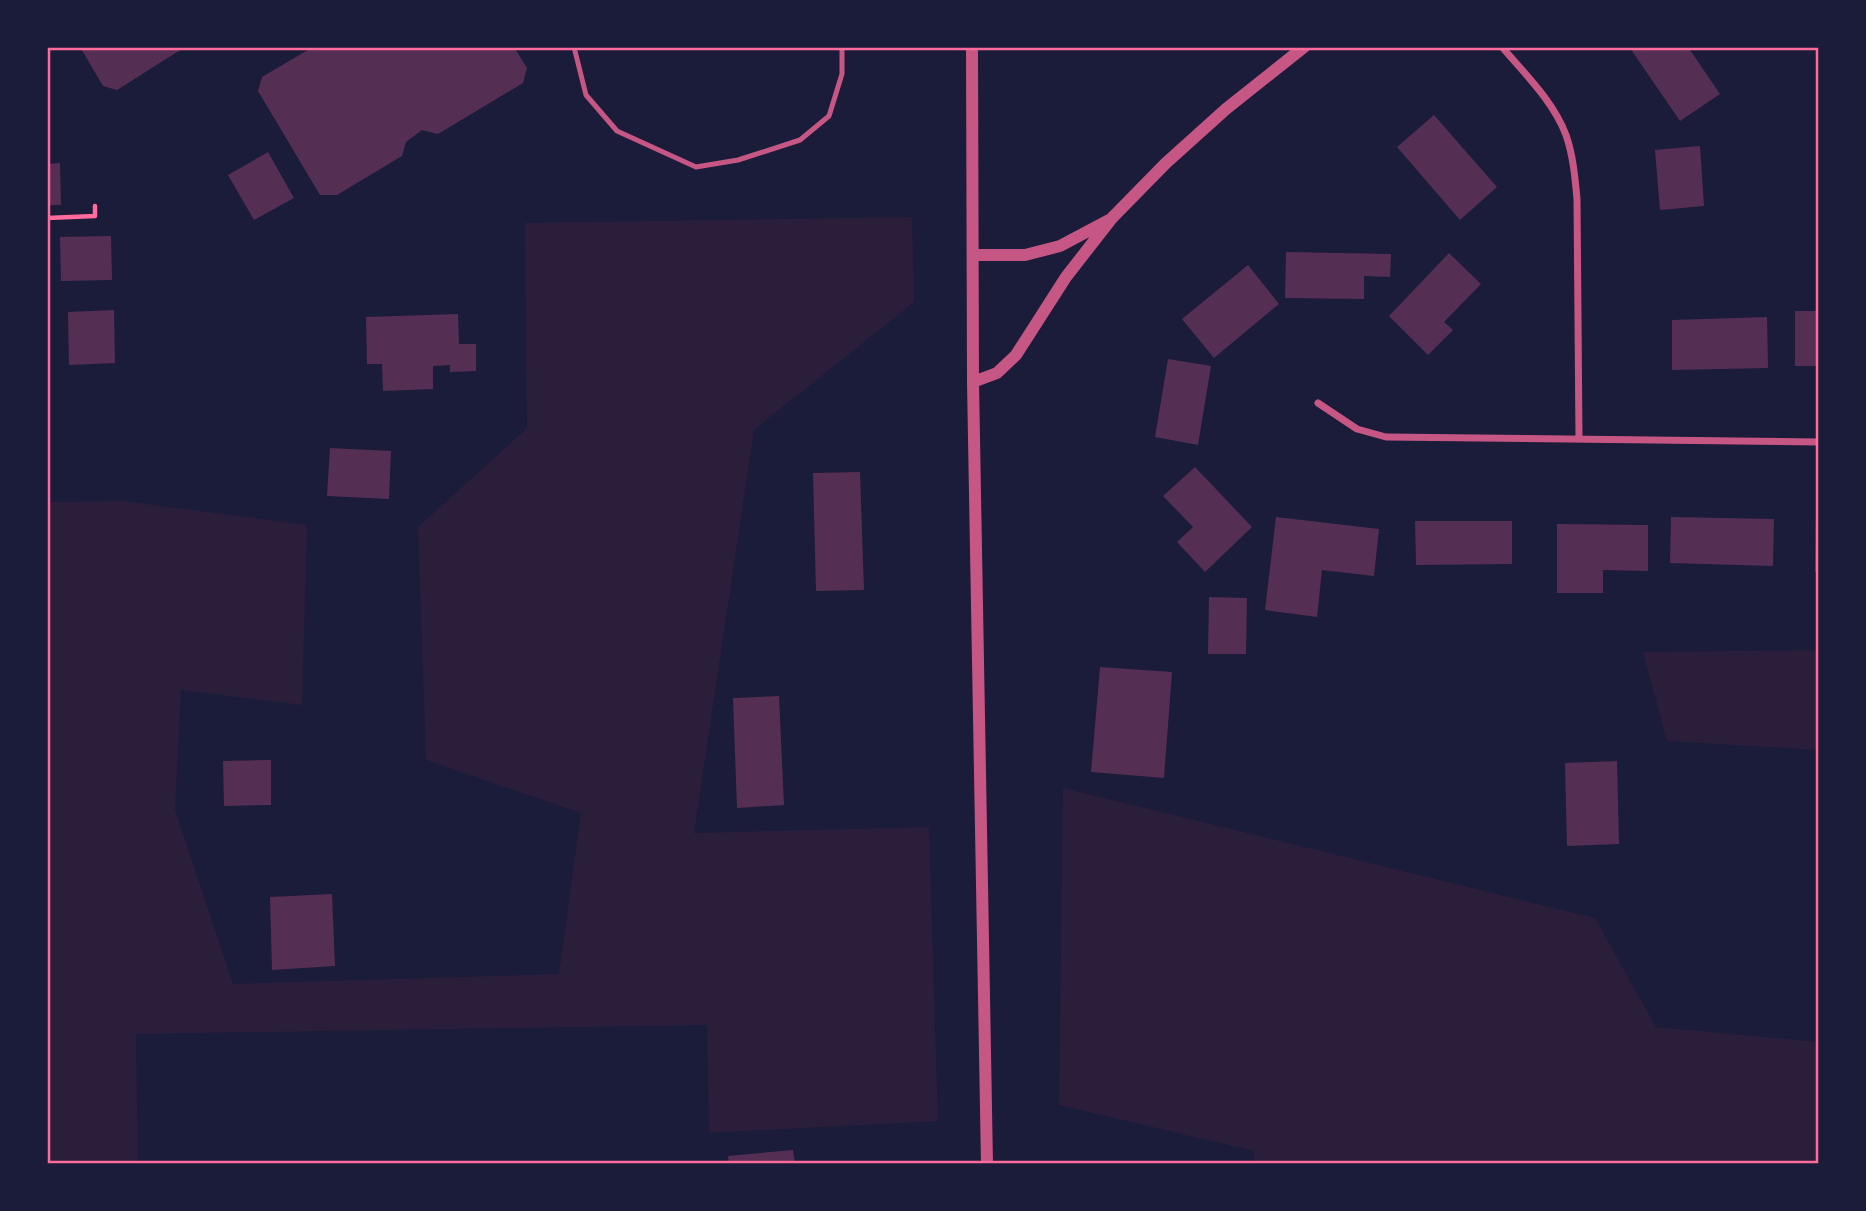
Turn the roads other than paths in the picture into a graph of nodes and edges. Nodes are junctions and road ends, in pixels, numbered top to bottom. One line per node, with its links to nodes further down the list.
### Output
1 (574, 47): 2 (lane)
2 (842, 47)
3 (972, 47): 7 (street)
4 (1304, 47): 6 (street)
5 (1502, 47): 10 (street)
6 (1112, 218): 7 (street); 8 (street)
7 (973, 255): 8 (street)
8 (973, 382): 12 (street)
9 (1318, 403): 10 (street)
10 (1579, 438): 11 (street)
11 (1819, 442)
12 (987, 1164)

